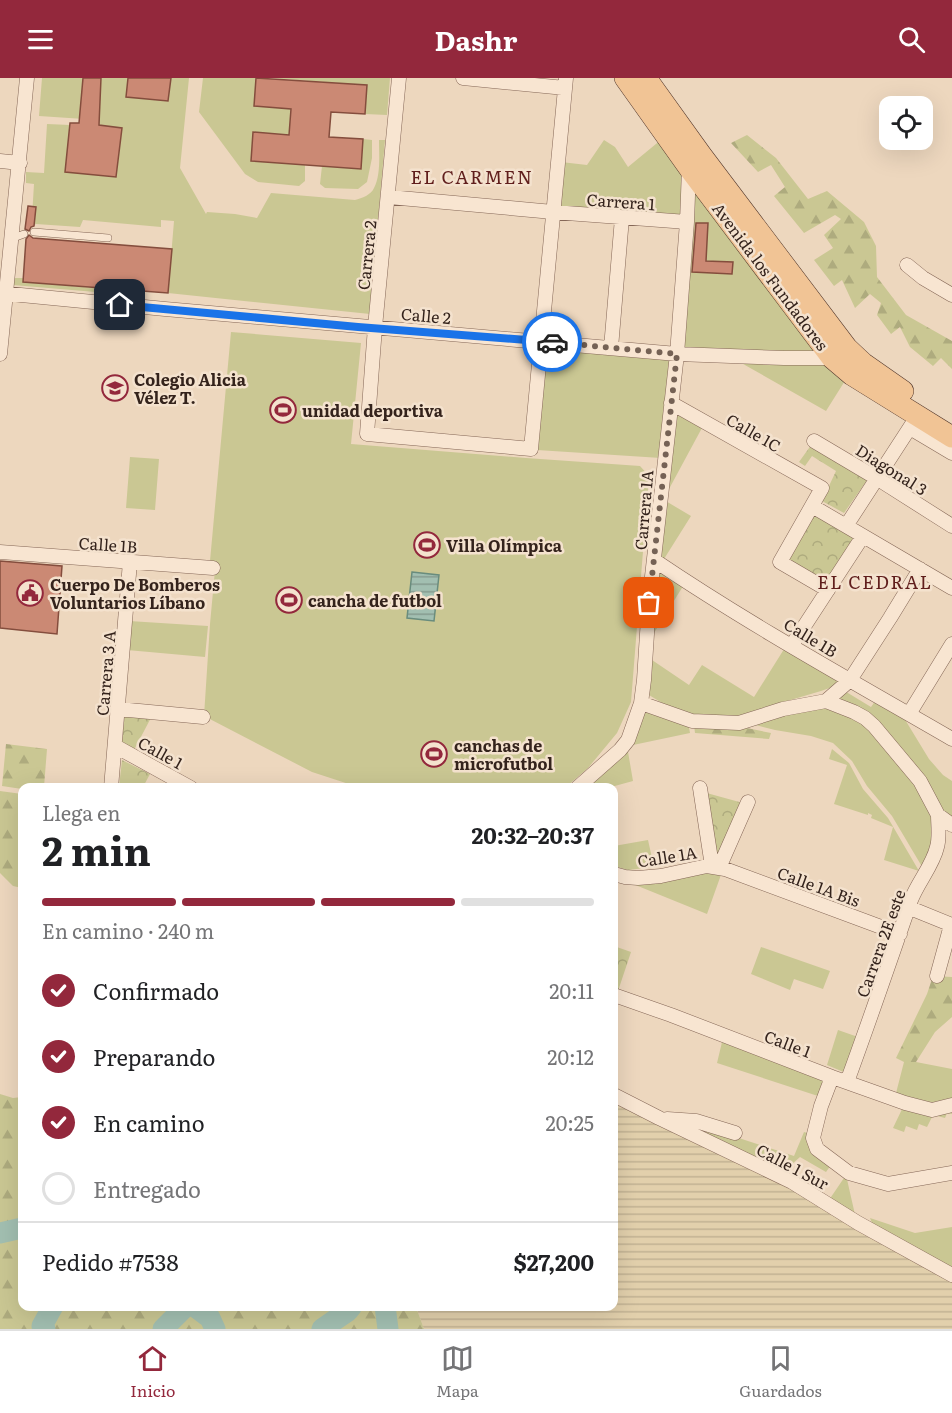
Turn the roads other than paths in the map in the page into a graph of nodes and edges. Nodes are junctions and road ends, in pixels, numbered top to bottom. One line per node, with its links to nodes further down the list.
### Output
1 (27, 78): 8 (street)
2 (399, 78): 10 (street, Carrera 2)
3 (462, 78): 6 (street)
4 (625, 78): 9 (main road, Avenida los Fundadores)
5 (646, 78): 22 (main road, Avenida los Fundadores)
6 (565, 83): 11 (street)
7 (0, 161): 8 (street)
8 (20, 162): 17 (street)
9 (689, 168): 13 (street); 22 (main road, Avenida los Fundadores)
10 (389, 197): 11 (street, Carrera 1); 19 (street, Carrera 2)
11 (553, 212): 12 (street, Carrera 1); 20 (street)
12 (622, 218): 13 (street, Carrera 1); 21 (street)
13 (687, 222): 24 (street)
14 (33, 232): 15 (lane)
15 (108, 238)
16 (907, 265): 18 (street)
17 (3, 294): 19 (street, Calle 2); 23 (street)
18 (952, 295)
19 (375, 327): 20 (street, Calle 2); 20 (street, Carrera 2)
20 (541, 341): 21 (street, Calle 2)
21 (611, 348): 24 (street, Calle 2)
22 (840, 353): 24 (street, Calle 2); 26 (main road, Avenida los Fundadores); 27 (main road, Avenida los Fundadores)
23 (0, 354)
24 (677, 354): 25 (street, Carrera 1A)
25 (671, 403): 32 (street, Calle 1C); 37 (street, Carrera 1A)
26 (914, 422): 28 (main road, Avenida los Fundadores); 30 (street); 31 (street)
27 (952, 422)
28 (952, 437)
29 (814, 441): 31 (street, Diagonal 3)
30 (952, 453)
31 (878, 479): 33 (street); 34 (street, Diagonal 3)
32 (812, 506): 33 (street); 42 (street)
33 (846, 526): 35 (street)
34 (952, 526)
35 (863, 536): 40 (street); 42 (street)
36 (0, 552): 38 (street, Calle 1B)
37 (654, 560): 44 (street, Calle 1B); 48 (street, Carrera 1A)
38 (130, 562): 39 (street, Calle 1B); 49 (street, Carrera 3 A)
39 (213, 568)
40 (920, 569): 41 (street); 46 (street)
41 (952, 588)
42 (828, 590): 44 (street)
43 (952, 644): 45 (street)
44 (792, 645): 46 (street, Calle 1B)
45 (947, 663): 50 (street)
46 (850, 680): 47 (street); 50 (street, Calle 1B)
47 (826, 701): 48 (street); 59 (street)
48 (641, 703): 56 (street, Carrera 1A)
49 (118, 710): 51 (street); 53 (street, Carrera 3 A)
50 (909, 714): 52 (street, Calle 1B)
51 (203, 717)
52 (952, 740)
53 (115, 746): 54 (street, Carrera 3 A); 55 (street, Calle 1)
54 (111, 783)
55 (182, 783)
56 (583, 783)
57 (700, 788): 63 (street)
58 (748, 802): 63 (street)
59 (938, 815): 60 (street); 62 (street, Carrera 2E este)
60 (952, 825)
61 (952, 837): 62 (street)
62 (938, 846): 65 (street, Carrera 2E este)
63 (719, 868): 64 (street, Calle 1A); 67 (street, Calle 1A Bis)
64 (618, 875)
65 (909, 908): 66 (street); 67 (street, Carrera 2E este)
66 (952, 925): 68 (street)
67 (900, 934): 71 (street, Carrera 2E este)
68 (937, 976)
69 (618, 996): 70 (street, Calle 1)
70 (832, 1077): 71 (street, Calle 1); 76 (street)
71 (847, 1082): 73 (street, Calle 1)
72 (618, 1097): 74 (street, Calle 1 Sur)
73 (952, 1105)
74 (659, 1118): 75 (street); 77 (street, Calle 1 Sur)
75 (735, 1133)
76 (952, 1173)
77 (952, 1275)

